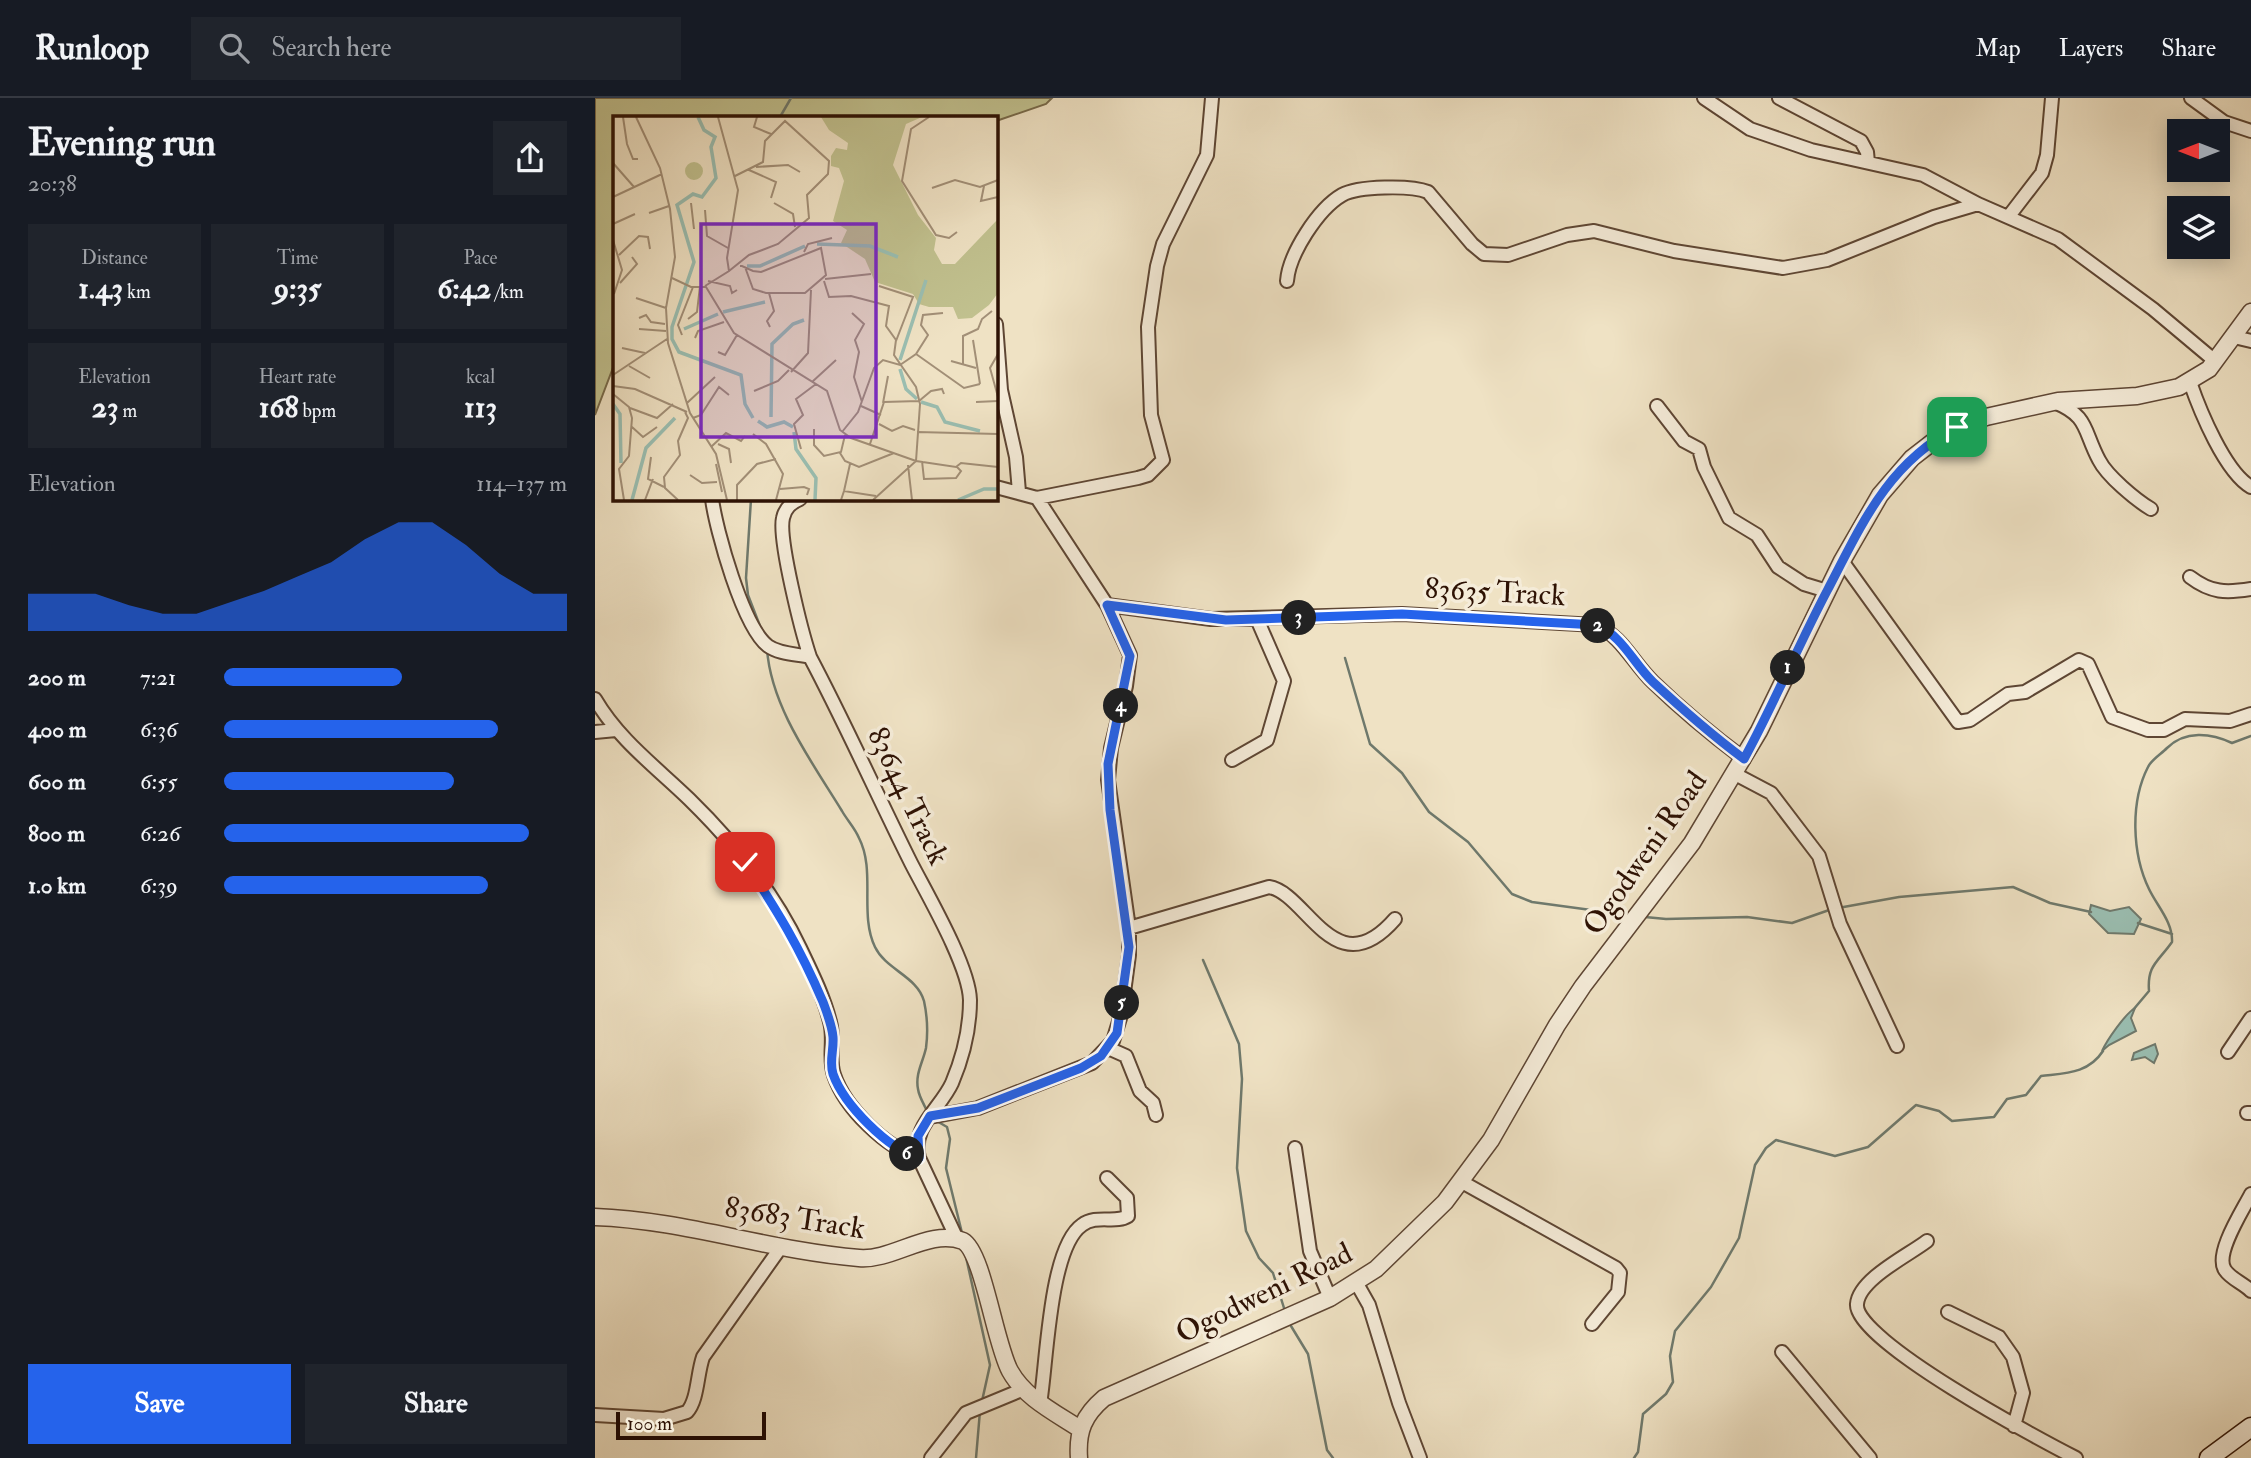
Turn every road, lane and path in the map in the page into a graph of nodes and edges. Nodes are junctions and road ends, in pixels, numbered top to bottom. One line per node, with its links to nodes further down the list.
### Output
1 (1212, 98): 22 (street)
2 (1705, 98): 7 (street)
3 (1779, 98): 7 (street)
4 (2052, 98): 9 (street)
5 (2191, 98): 6 (street)
6 (2251, 131)
7 (1867, 162): 8 (street)
8 (1977, 204): 9 (street); 10 (street)
9 (2008, 216): 15 (street)
10 (1287, 281)
11 (2251, 312): 13 (street, Ogodweni Road)
12 (997, 337): 21 (street)
13 (2234, 337): 14 (street); 15 (street, Ogodweni Road)
14 (2251, 341)
15 (2215, 361): 16 (street, Ogodweni Road)
16 (2190, 382): 17 (street, Ogodweni Road); 20 (street)
17 (2053, 402): 25 (street); 26 (street, Ogodweni Road)
18 (1657, 406): 29 (street)
19 (997, 487): 21 (street)
20 (2251, 487)
21 (1019, 492): 22 (street)
22 (1037, 498): 30 (street)
23 (712, 500): 32 (street)
24 (799, 500): 32 (street, 83644 Track)
25 (2151, 509)
26 (1842, 561): 29 (street, Ogodweni Road); 34 (street)
27 (2190, 577): 28 (street)
28 (2251, 589)
29 (1827, 591): 37 (street, Ogodweni Road)
30 (1107, 605): 31 (street, 83635 Track); 41 (street)
31 (1257, 619): 37 (street, 83635 Track); 38 (street)
32 (810, 657): 47 (street, 83644 Track)
33 (595, 699): 35 (street)
34 (2251, 714)
35 (616, 730): 36 (street); 49 (street)
36 (595, 732)
37 (1744, 759): 39 (street, Ogodweni Road)
38 (1232, 760)
39 (1735, 774): 43 (street); 51 (street, Ogodweni Road)
40 (1395, 919): 41 (street)
41 (1129, 928): 44 (street)
42 (2251, 1018): 45 (street)
43 (1897, 1046)
44 (1108, 1048): 46 (street); 47 (street)
45 (2228, 1052)
46 (1156, 1115)
47 (930, 1116): 49 (street, 83644 Track)
48 (1295, 1148): 59 (street)
49 (919, 1158): 54 (street)
50 (1107, 1178): 64 (street)
51 (1462, 1182): 57 (street, Ogodweni Road); 61 (street)
52 (2251, 1194): 58 (street)
53 (595, 1217): 56 (street, 83683 Track)
54 (957, 1239): 56 (street, 83683 Track); 63 (street)
55 (1927, 1241): 66 (street)
56 (781, 1247): 65 (street)
57 (1356, 1282): 59 (street, Ogodweni Road); 71 (street)
58 (2251, 1290)
59 (1330, 1298): 68 (street, Ogodweni Road)
60 (1948, 1312): 66 (street)
61 (1592, 1324)
62 (1782, 1352): 72 (street)
63 (1024, 1389): 64 (street); 69 (street)
64 (1041, 1404): 68 (street)
65 (595, 1415)
66 (2014, 1426): 73 (street)
67 (2251, 1427): 74 (main road)
68 (1080, 1429): 70 (street)
69 (931, 1458)
70 (1079, 1458)
71 (1420, 1458)
72 (1871, 1458)
73 (2076, 1458)
74 (2209, 1458)

